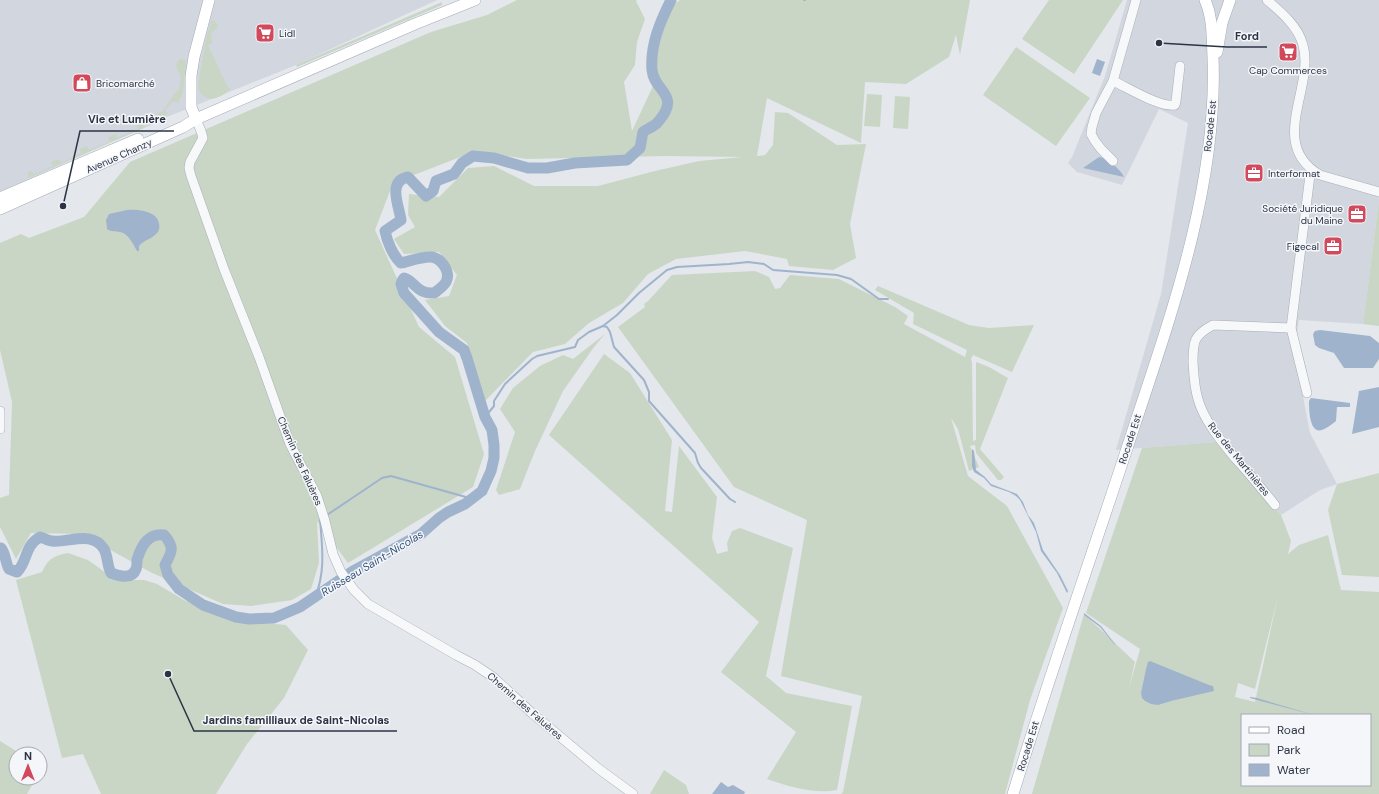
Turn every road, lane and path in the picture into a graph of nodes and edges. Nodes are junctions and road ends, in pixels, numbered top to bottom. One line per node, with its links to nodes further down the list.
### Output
1 (209, 0): 14 (main road)
2 (466, 0): 10 (main road)
3 (475, 0): 10 (main road)
4 (1136, 0): 13 (street)
5 (1205, 0): 12 (main road)
6 (1218, 0): 7 (main road)
7 (1224, 0)
8 (1230, 0): 12 (main road)
9 (1267, 0): 16 (street)
10 (415, 24): 14 (main road)
11 (1180, 66): 13 (street)
12 (1214, 76): 26 (main road, Rocade Est)
13 (1113, 80): 15 (street)
14 (196, 119): 18 (main road, Avenue Chanzy); 19 (main road, Avenue Chanzy); 25 (street, Chemin des Faluères)
15 (1113, 161)
16 (1312, 170): 17 (street); 20 (street)
17 (1379, 192)
18 (0, 198)
19 (0, 209)
20 (1291, 328): 21 (street); 24 (street, Rue des Martinières)
21 (1307, 393)
22 (0, 411): 23 (street)
23 (0, 424)
24 (1275, 505)
25 (633, 794)
26 (1013, 794)

